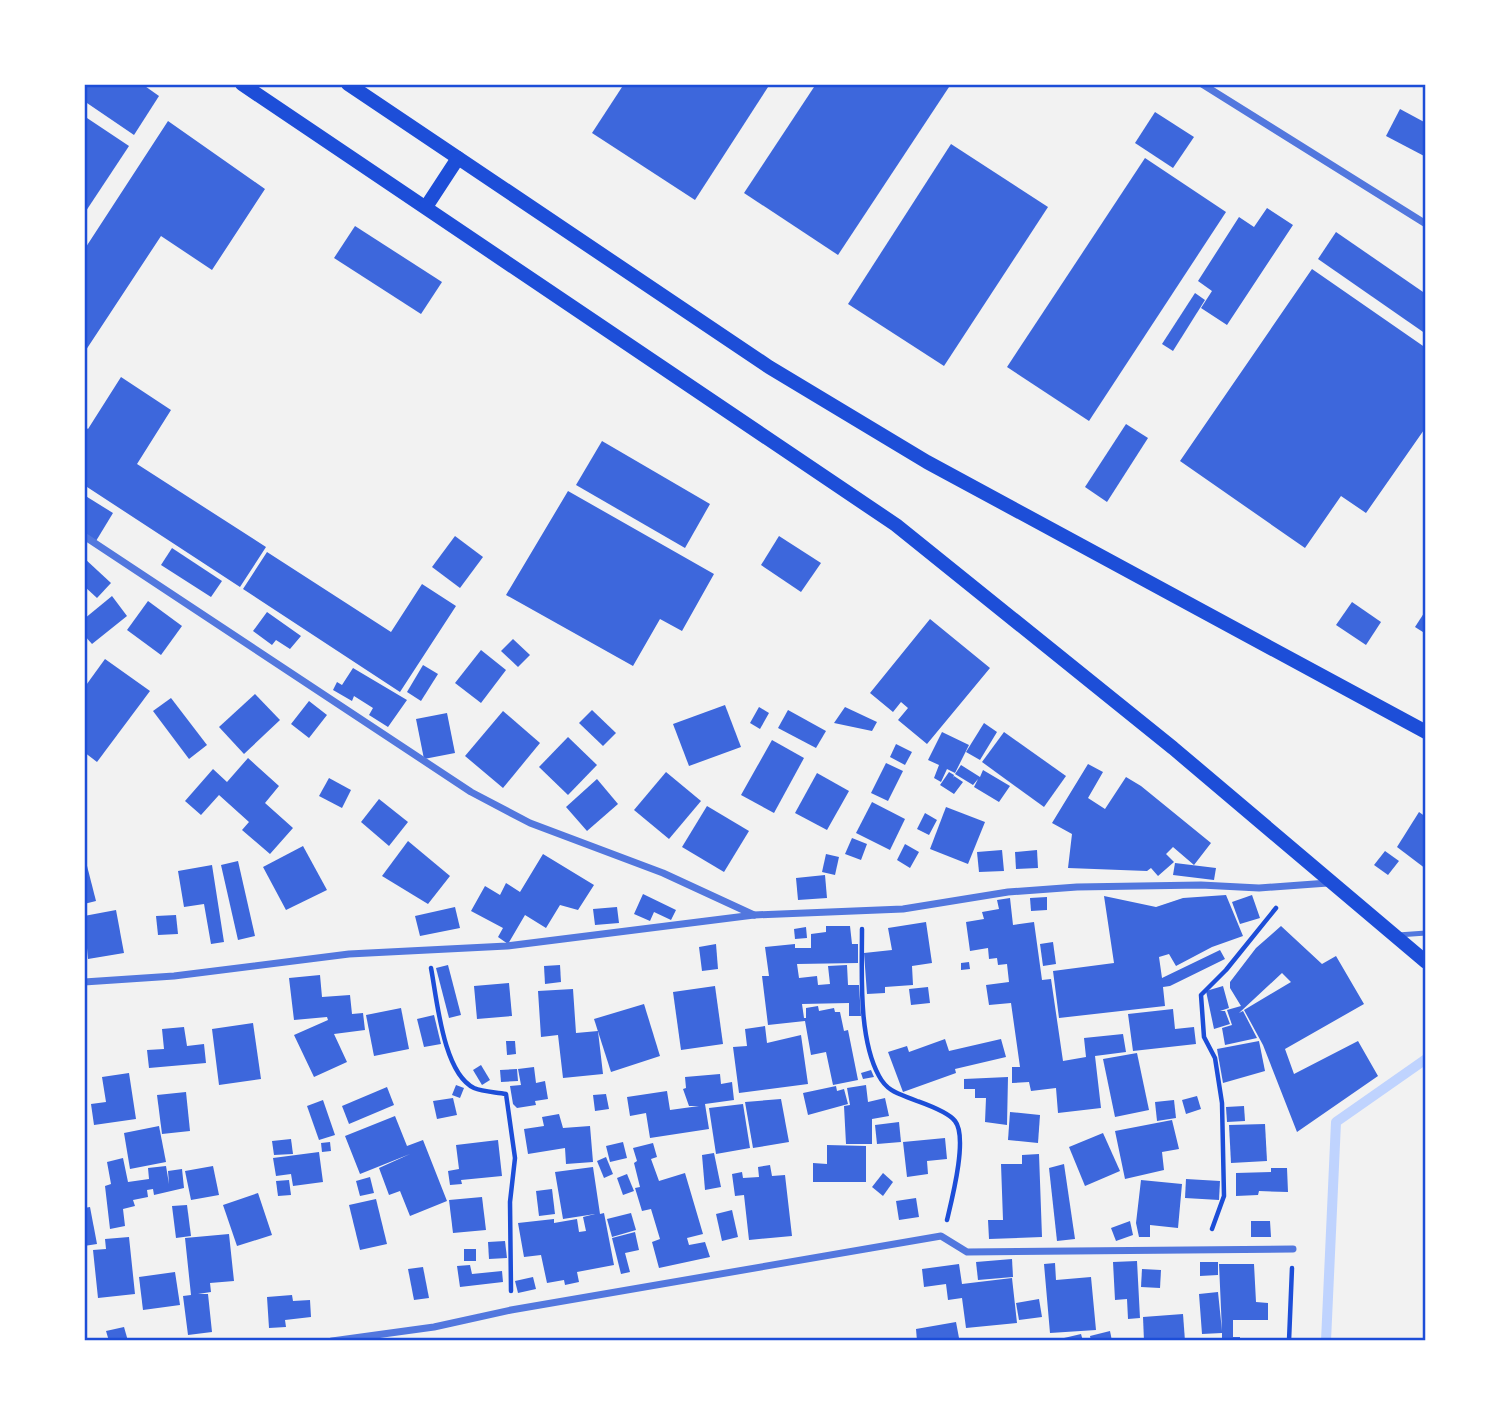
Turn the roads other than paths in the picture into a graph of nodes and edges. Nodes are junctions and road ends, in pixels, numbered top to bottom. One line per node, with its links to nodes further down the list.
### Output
1 (242, 84): 5 (main road)
2 (348, 84): 4 (main road)
3 (1202, 84): 6 (street)
4 (458, 158): 5 (main road); 8 (main road)
5 (426, 207): 9 (main road)
6 (1426, 224)
7 (84, 536): 10 (street)
8 (1426, 732)
9 (1333, 883): 10 (street); 12 (main road)
10 (754, 915): 14 (street)
11 (1426, 933): 12 (lane)
12 (1394, 935): 13 (main road)
13 (1426, 962)
14 (84, 982)
15 (1293, 1249): 16 (street)
16 (332, 1341)

